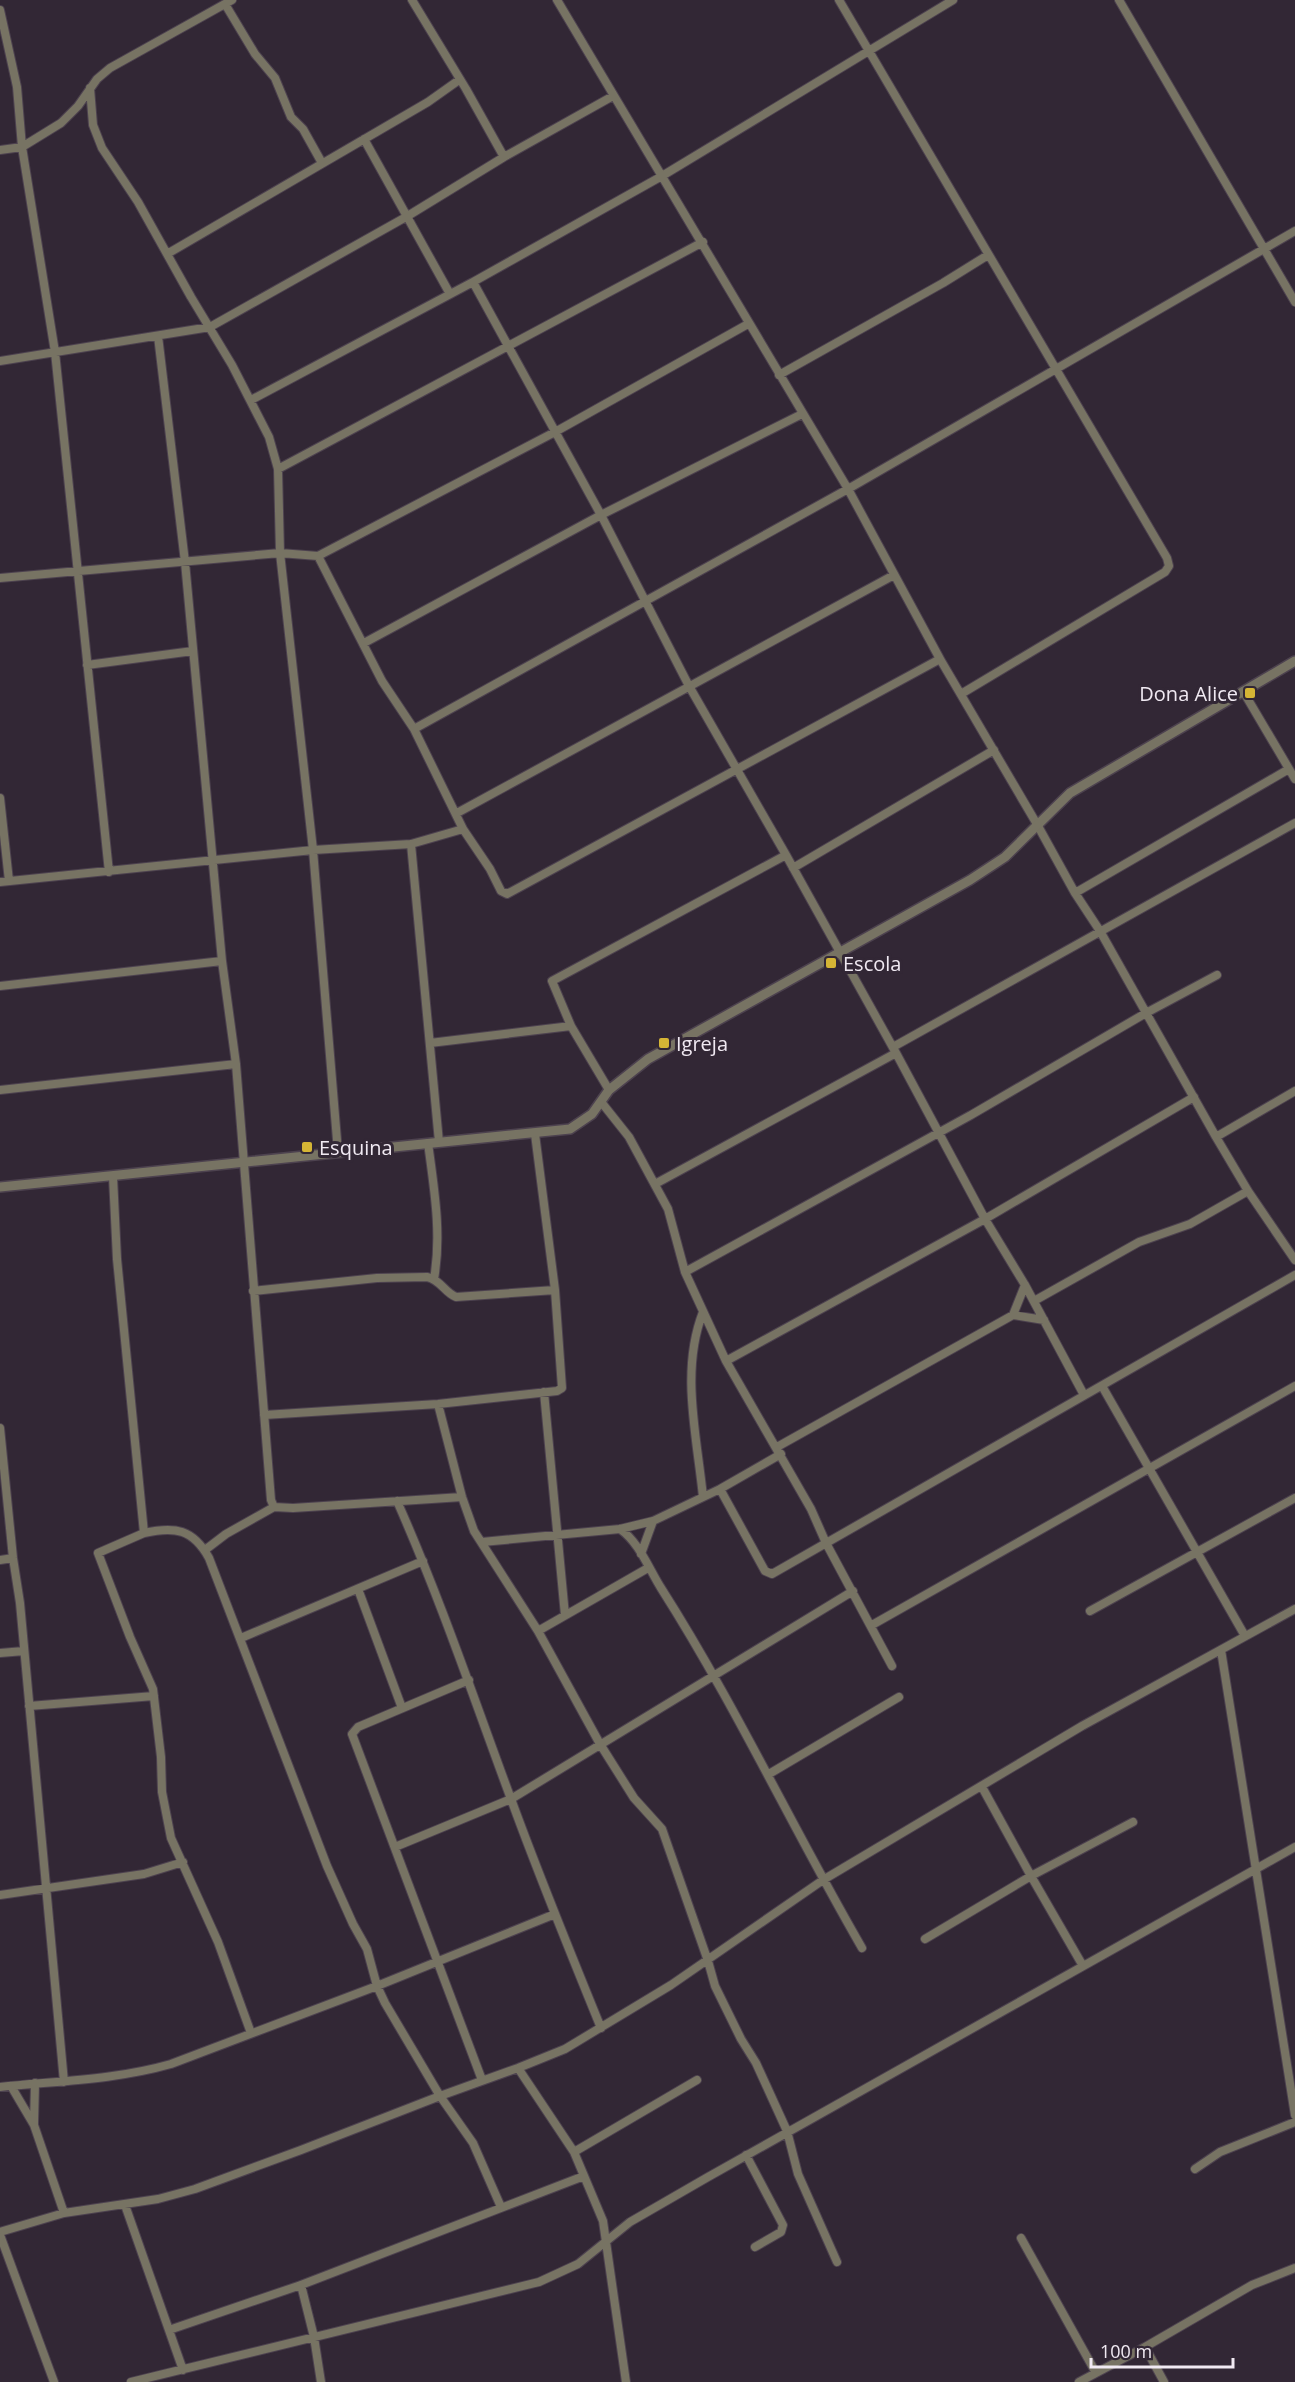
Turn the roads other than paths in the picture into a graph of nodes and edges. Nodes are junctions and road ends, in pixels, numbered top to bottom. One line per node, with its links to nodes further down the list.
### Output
1 (412, 0): 9 (street)
2 (557, 0): 11 (street)
3 (839, 0): 8 (street)
4 (954, 0): 8 (street)
5 (1119, 0): 21 (street)
6 (222, 3): 10 (street); 16 (street)
7 (0, 10): 13 (street)
8 (868, 52): 17 (street); 23 (street)
9 (459, 80): 12 (street); 15 (street)
10 (90, 88): 13 (street); 22 (street)
11 (613, 96): 15 (street); 17 (street)
12 (364, 139): 16 (street); 18 (street)
13 (22, 147): 14 (street); 31 (street)
14 (0, 150)
15 (504, 158): 18 (street)
16 (322, 164): 22 (street)
17 (662, 176): 20 (street); 24 (street)
18 (406, 217): 25 (street); 28 (street)
19 (1295, 231): 21 (street)
20 (703, 242): 27 (street); 30 (street)
21 (1264, 249): 26 (street); 33 (street)
22 (167, 254): 28 (street)
23 (988, 255): 33 (street); 34 (street)
24 (473, 282): 25 (street); 30 (street)
25 (450, 294): 35 (street)
26 (1295, 302)
27 (748, 324): 34 (street); 37 (street)
28 (210, 327): 29 (street); 35 (street)
29 (158, 336): 31 (street); 43 (street)
30 (507, 347): 37 (street); 38 (street)
31 (55, 352): 32 (street); 44 (street)
32 (0, 362)
33 (1056, 369): 39 (street); 55 (street)
34 (779, 375): 36 (street)
35 (251, 400): 38 (street)
36 (802, 414): 39 (street); 40 (street)
37 (555, 432): 40 (street); 42 (street)
38 (278, 469): 41 (street)
39 (848, 489): 45 (street); 47 (street)
40 (602, 515): 47 (street); 48 (street)
41 (280, 553): 42 (street); 43 (street); 67 (street)
42 (318, 556): 48 (street)
43 (185, 562): 44 (street); 49 (street)
44 (76, 570): 46 (street); 52 (street)
45 (894, 575): 50 (street); 53 (street)
46 (0, 578)
47 (644, 600): 53 (street); 56 (street)
48 (364, 643): 56 (street)
49 (193, 651): 52 (street); 69 (street)
50 (940, 659): 55 (street); 58 (street)
51 (1295, 660): 54 (street)
52 (87, 665): 71 (street)
53 (689, 686): 58 (street); 62 (street)
54 (1243, 692): 59 (street); 64 (street)
55 (961, 694): 57 (street)
56 (414, 729): 62 (street)
57 (994, 750): 64 (street); 70 (street)
58 (737, 769): 65 (street); 68 (street)
59 (1289, 769): 60 (street); 73 (street)
60 (1295, 779)
61 (0, 798): 72 (street)
62 (457, 813): 65 (street)
63 (1295, 823): 74 (street)
64 (1038, 826): 73 (street); 75 (street)
65 (464, 829): 66 (street)
66 (411, 844): 67 (street); 81 (street)
67 (313, 850): 69 (street); 94 (street)
68 (786, 855): 70 (street); 80 (street)
69 (214, 861): 71 (street); 76 (street)
70 (793, 868): 75 (street)
71 (109, 872): 72 (street)
72 (4, 881)
73 (1076, 893): 74 (street)
74 (1100, 931): 79 (street); 82 (street)
75 (839, 952): 82 (street); 85 (street)
76 (222, 961): 78 (street); 83 (street)
77 (1216, 975): 79 (street)
78 (0, 986)
79 (1146, 1013): 87 (street); 89 (street)
80 (571, 1026): 81 (street); 85 (street)
81 (430, 1042): 92 (street)
82 (895, 1050): 89 (street); 97 (street)
83 (236, 1064): 84 (street); 95 (street)
84 (0, 1090)
85 (609, 1090): 88 (street)
86 (1295, 1091): 91 (street)
87 (1194, 1097): 91 (street); 100 (street)
88 (602, 1103): 90 (street); 97 (street)
89 (938, 1133): 100 (street); 102 (street)
90 (536, 1134): 92 (street); 106 (street)
91 (1216, 1137): 99 (street)
92 (440, 1142): 93 (street)
93 (428, 1143): 94 (street); 104 (street)
94 (338, 1152): 95 (street)
95 (243, 1164): 96 (street); 107 (street)
96 (112, 1177): 98 (street); 130 (street)
97 (655, 1184): 102 (street)
98 (0, 1187)
99 (1248, 1191): 101 (street); 108 (street)
100 (985, 1219): 105 (street); 112 (street)
101 (1294, 1258)
102 (685, 1272): 109 (street)
103 (1295, 1275): 113 (street)
104 (435, 1279): 106 (street); 107 (street)
105 (1025, 1285): 108 (street); 110 (street)
106 (555, 1290): 115 (street)
107 (254, 1291): 118 (street)
108 (1034, 1301): 111 (street)
109 (703, 1312): 112 (street); 124 (street)
110 (1013, 1315): 111 (street); 120 (street)
111 (1044, 1320): 116 (street)
112 (726, 1361): 120 (street)
113 (1102, 1386): 116 (street); 121 (street)
114 (1295, 1386): 121 (street)
115 (544, 1392): 117 (street); 131 (street)
116 (1084, 1395): 133 (street)
117 (438, 1404): 118 (street); 123 (street)
118 (264, 1415): 127 (street)
119 (0, 1428): 137 (street)
120 (779, 1450): 122 (street); 133 (street)
121 (1150, 1468): 135 (street); 146 (street)
122 (720, 1490): 124 (street); 133 (street)
123 (462, 1497): 126 (street); 132 (street)
124 (704, 1497): 128 (street)
125 (1295, 1498): 135 (street)
126 (397, 1501): 127 (street); 139 (street)
127 (274, 1506): 134 (street)
128 (653, 1521): 129 (street); 136 (street)
129 (620, 1529): 131 (street); 136 (street)
130 (144, 1533): 134 (street); 156 (street)
131 (559, 1533): 132 (street); 145 (street)
132 (482, 1542): 147 (street)
133 (826, 1543): 142 (street)
134 (205, 1550): 149 (street)
135 (1198, 1553): 144 (street); 148 (street)
136 (641, 1554): 140 (street)
137 (13, 1558): 138 (street); 151 (street)
138 (0, 1560)
139 (423, 1561): 141 (street); 155 (street)
140 (648, 1568): 145 (street); 154 (street)
141 (358, 1588): 149 (street); 159 (street)
142 (853, 1591): 146 (street); 154 (street)
143 (1295, 1610): 148 (street)
144 (1090, 1611)
145 (565, 1615): 147 (street)
146 (872, 1625): 153 (street)
147 (538, 1631): 160 (street)
148 (1245, 1636): 150 (street)
149 (241, 1638): 179 (street)
150 (1221, 1650): 162 (street); 168 (street)
151 (24, 1651): 152 (street); 158 (street)
152 (0, 1653)
153 (892, 1666)
154 (712, 1676): 160 (street); 161 (street)
155 (469, 1680): 159 (street); 163 (street)
156 (154, 1696): 158 (street); 167 (street)
157 (899, 1697): 161 (street)
158 (29, 1707): 171 (street)
159 (402, 1708): 165 (street)
160 (600, 1744): 163 (street); 176 (street)
161 (769, 1774): 170 (street)
162 (982, 1787): 169 (street); 170 (street)
163 (511, 1799): 165 (street); 173 (street)
164 (1133, 1822): 169 (street)
165 (395, 1847): 177 (street)
166 (1295, 1847): 168 (street)
167 (183, 1862): 171 (street); 181 (street)
168 (1256, 1870): 178 (street); 188 (street)
169 (1031, 1876): 174 (street); 178 (street)
170 (823, 1880): 175 (street); 176 (street)
171 (46, 1888): 172 (street); 185 (street)
172 (0, 1894)
173 (555, 1914): 177 (street); 180 (street)
174 (925, 1939)
175 (862, 1948)
176 (708, 1961): 180 (street); 194 (street)
177 (439, 1962): 179 (street); 183 (street)
178 (1083, 1966): 194 (street)
179 (377, 1986): 181 (street); 190 (street)
180 (601, 2028): 182 (street)
181 (251, 2033): 185 (street)
182 (519, 2068): 183 (street); 195 (street)
183 (482, 2080): 190 (street)
184 (697, 2080): 195 (street)
185 (64, 2082): 186 (street)
186 (35, 2084): 187 (street); 193 (street)
187 (11, 2086): 189 (street); 193 (street)
188 (1292, 2086): 191 (street)
189 (0, 2087)
190 (440, 2096): 199 (street); 200 (street)
191 (1295, 2110)
192 (1295, 2122): 197 (street)
193 (34, 2125): 201 (street)
194 (787, 2132): 196 (street); 206 (street)
195 (574, 2152): 198 (street)
196 (746, 2155): 204 (street); 205 (street)
197 (1195, 2169)
198 (584, 2176): 200 (street); 204 (street)
199 (125, 2205): 201 (street); 209 (street)
200 (501, 2207): 208 (street)
201 (64, 2213): 202 (street)
202 (0, 2234): 214 (street)
203 (1021, 2238): 213 (street)
204 (607, 2242): 210 (street); 217 (street)
205 (755, 2247)
206 (837, 2262)
207 (1295, 2268): 211 (street)
208 (301, 2285): 209 (street); 210 (street)
209 (169, 2330): 212 (street)
210 (314, 2337): 212 (street); 216 (street)
211 (1144, 2347): 213 (street); 219 (street)
212 (183, 2370): 215 (street)
213 (1096, 2373): 218 (street)
214 (54, 2382)
215 (131, 2382)
216 (321, 2382)
217 (626, 2382)
218 (1079, 2382)
219 (1164, 2382)

